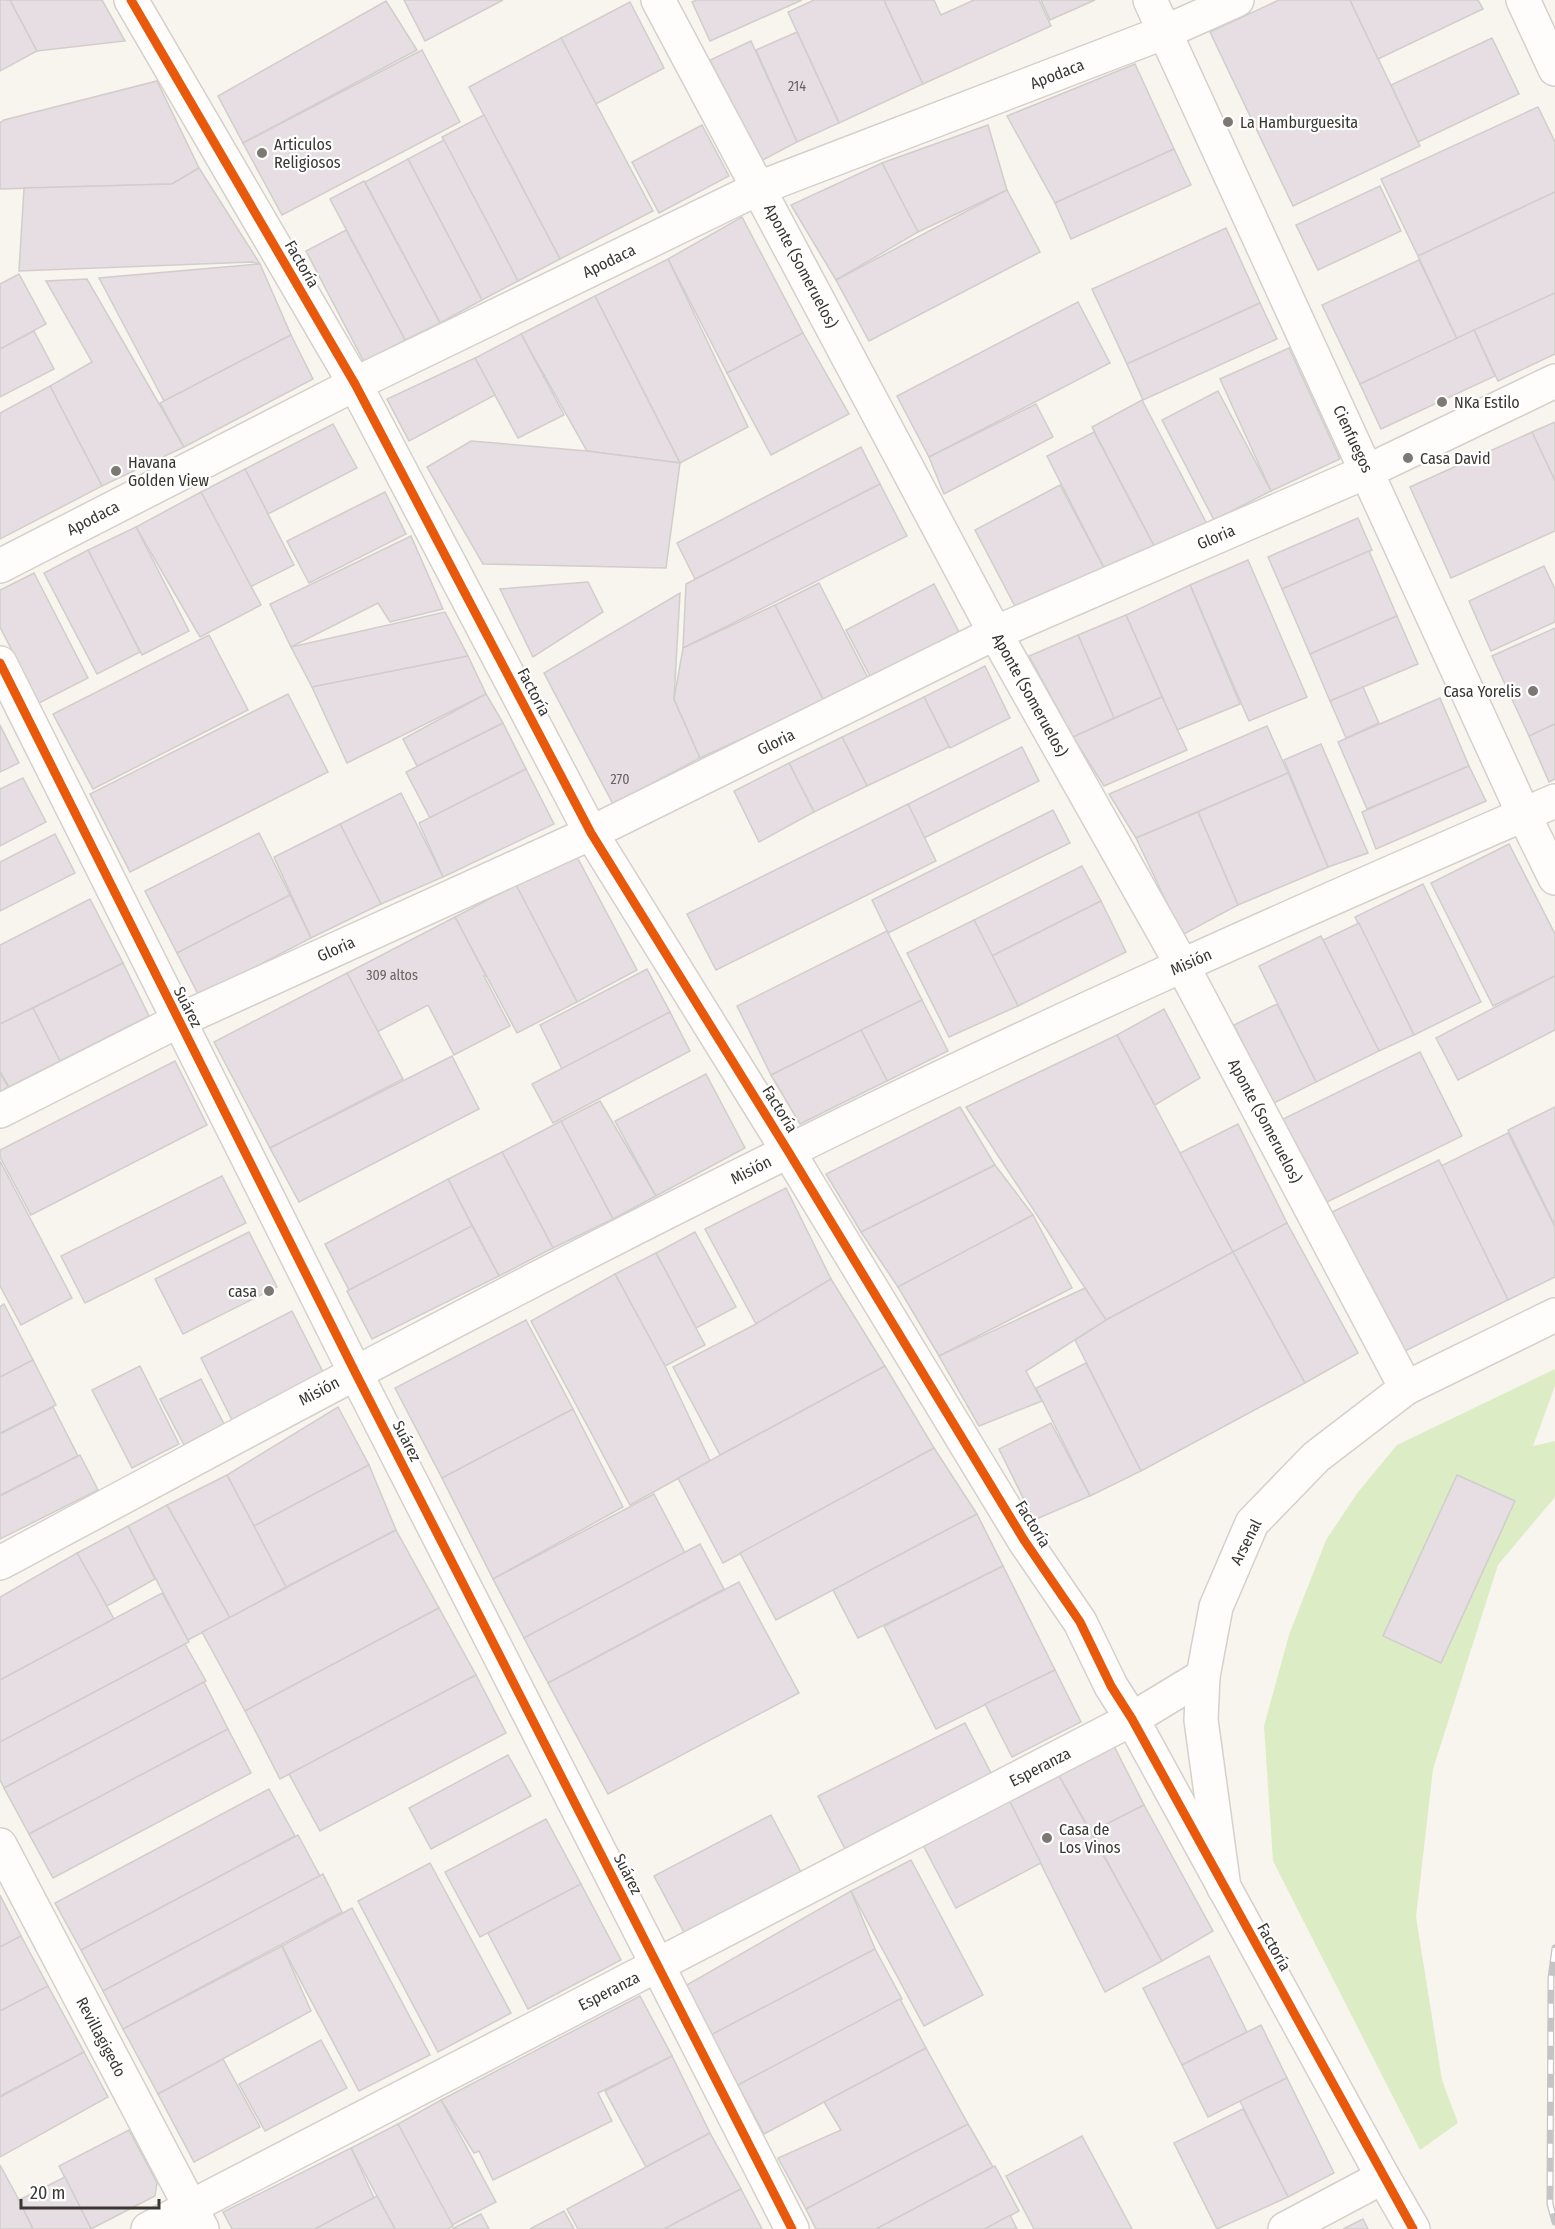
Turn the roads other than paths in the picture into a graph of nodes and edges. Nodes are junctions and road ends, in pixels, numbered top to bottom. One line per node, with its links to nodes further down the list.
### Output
1 (131, 0): 10 (street, Factoría)
2 (658, 0): 8 (street, Aponte (Someruelos))
3 (1150, 0): 6 (street, Cienfuegos)
4 (1237, 0): 6 (street, Apodaca)
5 (1523, 0): 7 (street)
6 (1165, 32): 8 (street, Apodaca); 11 (street, Cienfuegos)
7 (1555, 69)
8 (759, 188): 10 (street, Apodaca); 13 (street, Aponte (Someruelos))
9 (1555, 381): 11 (street, Gloria)
10 (355, 384): 12 (street, Apodaca); 17 (street, Factoría)
11 (1368, 471): 13 (street, Gloria); 16 (street, Cienfuegos)
12 (0, 566)
13 (995, 633): 17 (street, Gloria); 19 (street, Aponte (Someruelos))
14 (0, 663): 20 (street, Suárez)
15 (1555, 801): 16 (street, Misión)
16 (1524, 815): 18 (street, Cienfuegos); 19 (street, Misión)
17 (591, 833): 20 (street, Gloria); 22 (street, Factoría)
18 (1555, 878)
19 (1182, 965): 22 (street, Misión); 25 (street, Aponte (Someruelos))
20 (178, 1021): 21 (street, Gloria); 24 (street, Suárez)
21 (0, 1111)
22 (788, 1151): 24 (street, Misión); 28 (street, Factoría)
23 (1555, 1315): 25 (street, Arsenal)
24 (355, 1372): 26 (street, Misión); 31 (street, Suárez)
25 (1406, 1388): 27 (street, Arsenal)
26 (0, 1563)
27 (1203, 1676): 28 (street, Esperanza); 30 (street, Arsenal)
28 (1132, 1719): 30 (street, Factoría); 31 (street, Esperanza)
29 (0, 1845): 33 (street, Revillagigedo)
30 (1224, 1887): 32 (street, Factoría)
31 (658, 1966): 33 (street, Esperanza); 35 (street, Suárez)
32 (1383, 2177): 36 (street); 37 (street, Factoría)
33 (196, 2218): 34 (street, Esperanza)
34 (148, 2229)
35 (792, 2229)
36 (1285, 2229)
37 (1413, 2229)

